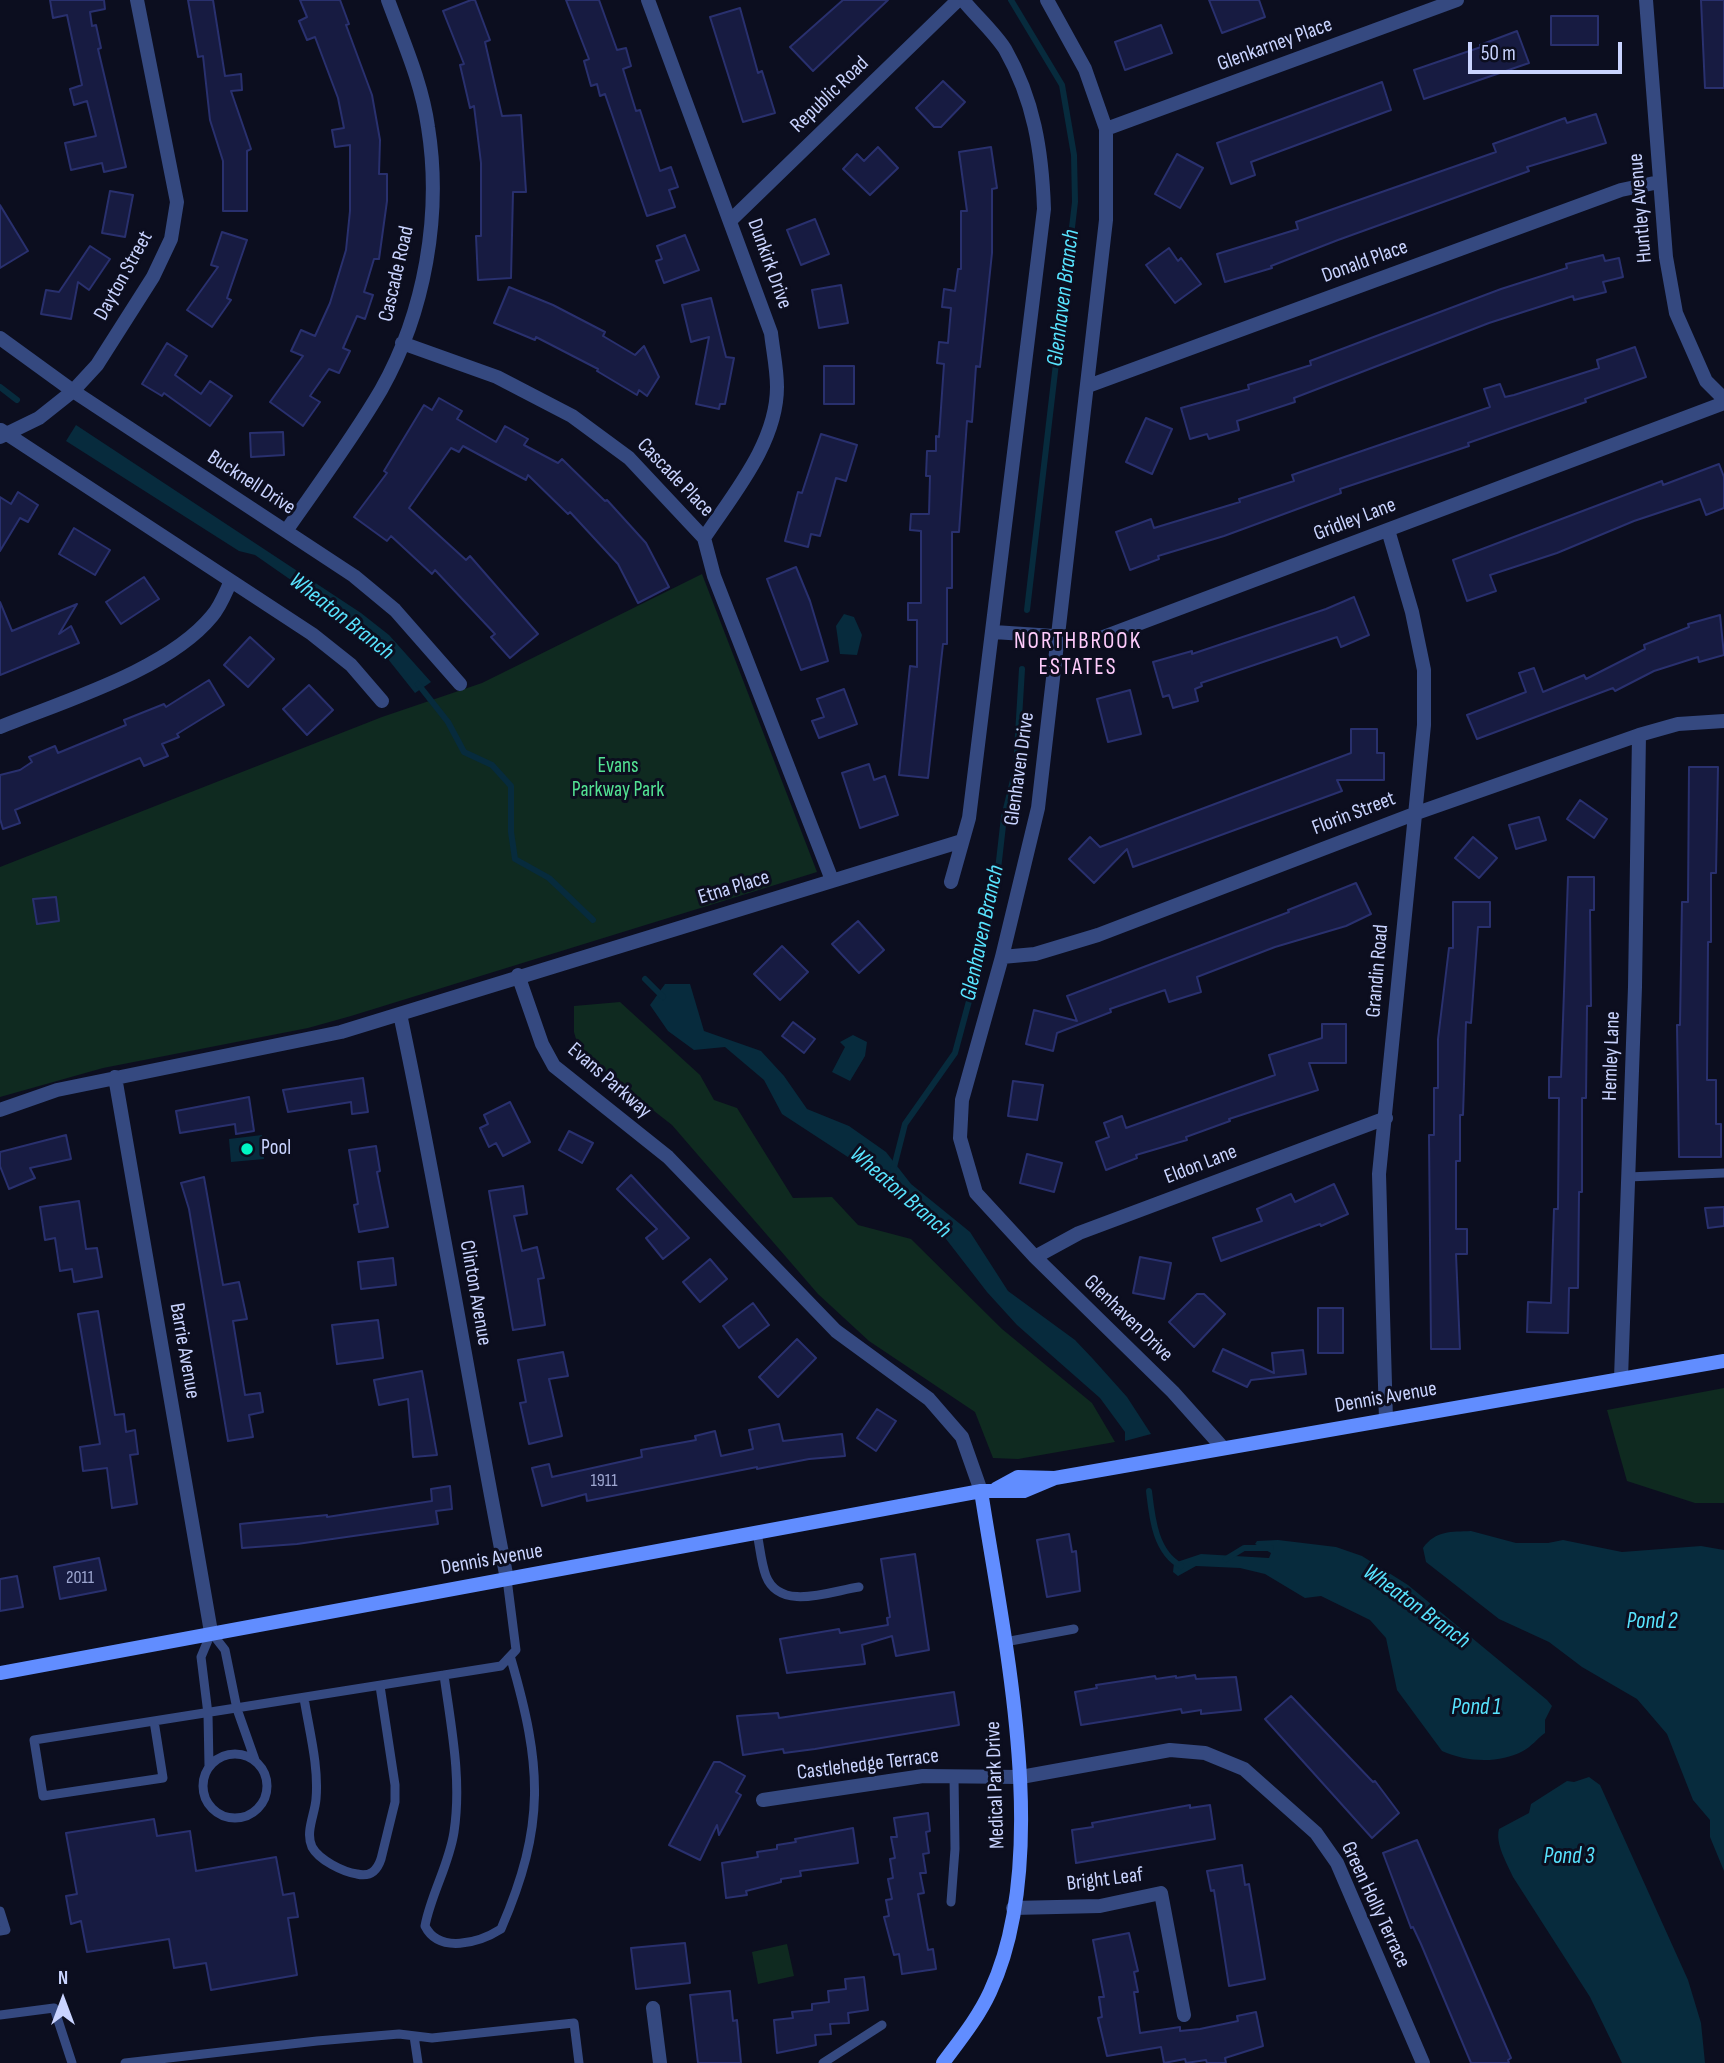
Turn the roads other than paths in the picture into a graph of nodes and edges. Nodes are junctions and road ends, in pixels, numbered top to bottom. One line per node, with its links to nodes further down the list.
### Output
1 (137, 0): 14 (street, Dayton Street)
2 (388, 0): 12 (street, Cascade Road)
3 (648, 0): 10 (street, Dunkirk Drive)
4 (960, 0): 10 (street, Republic Road); 21 (street, Glenhaven Drive)
5 (1048, 0): 8 (street, Glenhaven Drive)
6 (1457, 0): 8 (street, Glenkarney Place)
7 (1646, 0): 9 (street, Huntley Avenue)
8 (1106, 129): 13 (street, Glenhaven Drive)
9 (1660, 182): 13 (street, Donald Place); 15 (street, Huntley Avenue)
10 (730, 220): 19 (street, Dunkirk Drive)
11 (0, 338): 14 (street, Bucknell Drive)
12 (402, 343): 18 (street, Cascade Road); 19 (street, Cascade Place)
13 (1088, 386): 22 (street, Glenhaven Drive)
14 (72, 391): 16 (street, Dayton Street); 18 (street, Bucknell Drive)
15 (1724, 401): 17 (street, Gridley Lane)
16 (2, 433): 20 (street)
17 (1388, 530): 22 (street, Gridley Lane); 28 (street, Grandin Road)
18 (286, 531): 23 (street, Bucknell Drive)
19 (704, 538): 30 (street, Cascade Place)
20 (230, 583): 24 (street); 26 (street)
21 (994, 632): 22 (street, Gridley Lane); 29 (street, Glenhaven Drive)
22 (1058, 636): 32 (street, Glenhaven Drive)
23 (460, 684)
24 (382, 701)
25 (1724, 721): 27 (street, Florin Street)
26 (0, 727)
27 (1639, 735): 28 (street, Florin Street); 39 (street, Hemley Lane)
28 (1414, 814): 32 (street, Florin Street); 37 (street, Grandin Road)
29 (962, 841): 30 (street, Etna Place); 31 (street, Glenhaven Drive)
30 (832, 880): 33 (street, Etna Place)
31 (951, 881)
32 (1002, 957): 40 (street, Glenhaven Drive)
33 (518, 975): 34 (street); 45 (street, Evans Parkway)
34 (400, 1014): 35 (street); 47 (street, Clinton Avenue)
35 (115, 1077): 36 (street); 50 (street, Barrie Avenue)
36 (0, 1110)
37 (1386, 1118): 40 (street, Eldon Lane); 43 (street, Grandin Road)
38 (1724, 1173): 39 (lane)
39 (1628, 1177): 42 (street, Hemley Lane)
40 (1035, 1257): 44 (street, Glenhaven Drive)
41 (1724, 1361): 42 (street, Dennis Avenue)
42 (1621, 1378): 43 (street, Dennis Avenue)
43 (1386, 1420): 44 (street, Dennis Avenue)
44 (1223, 1448): 45 (street, Dennis Avenue)
45 (986, 1491): 46 (street, Dennis Avenue); 51 (street, Medical Park Drive)
46 (757, 1533): 47 (street, Dennis Avenue); 48 (lane)
47 (508, 1578): 50 (street, Dennis Avenue); 52 (lane)
48 (859, 1587)
49 (1074, 1629): 51 (lane)
50 (211, 1632): 53 (street, Dennis Avenue); 57 (lane); 58 (lane)
51 (1005, 1642): 63 (street, Medical Park Drive)
52 (511, 1659): 54 (lane); 54 (lane)
53 (0, 1673)
54 (444, 1675): 55 (lane)
55 (380, 1686): 56 (lane); 56 (lane)
56 (304, 1698): 57 (lane)
57 (237, 1709): 58 (lane); 60 (lane)
58 (208, 1714): 59 (lane); 61 (lane)
59 (154, 1721): 59 (lane)
60 (255, 1760): 61 (lane); 61 (lane)
61 (209, 1766)
62 (954, 1775): 63 (street, Castlehedge Terrace); 64 (street, Castlehedge Terrace); 65 (lane)
63 (1021, 1777): 66 (street, Medical Park Drive); 82 (street, Green Holly Terrace)
64 (763, 1800)
65 (951, 1902)
66 (1013, 1908): 71 (street, Bright Leaf); 81 (street, Medical Park Drive)
67 (0, 1911): 68 (lane)
68 (0, 1931)
69 (653, 2008): 79 (street)
70 (0, 2015): 75 (lane)
71 (1184, 2015)
72 (882, 2025): 80 (lane)
73 (414, 2036): 74 (lane); 77 (lane); 78 (lane)
74 (214, 2058): 76 (lane)
75 (72, 2063)
76 (125, 2063)
77 (418, 2063)
78 (579, 2063)
79 (660, 2063)
80 (823, 2063)
81 (943, 2063)
82 (1423, 2063)

